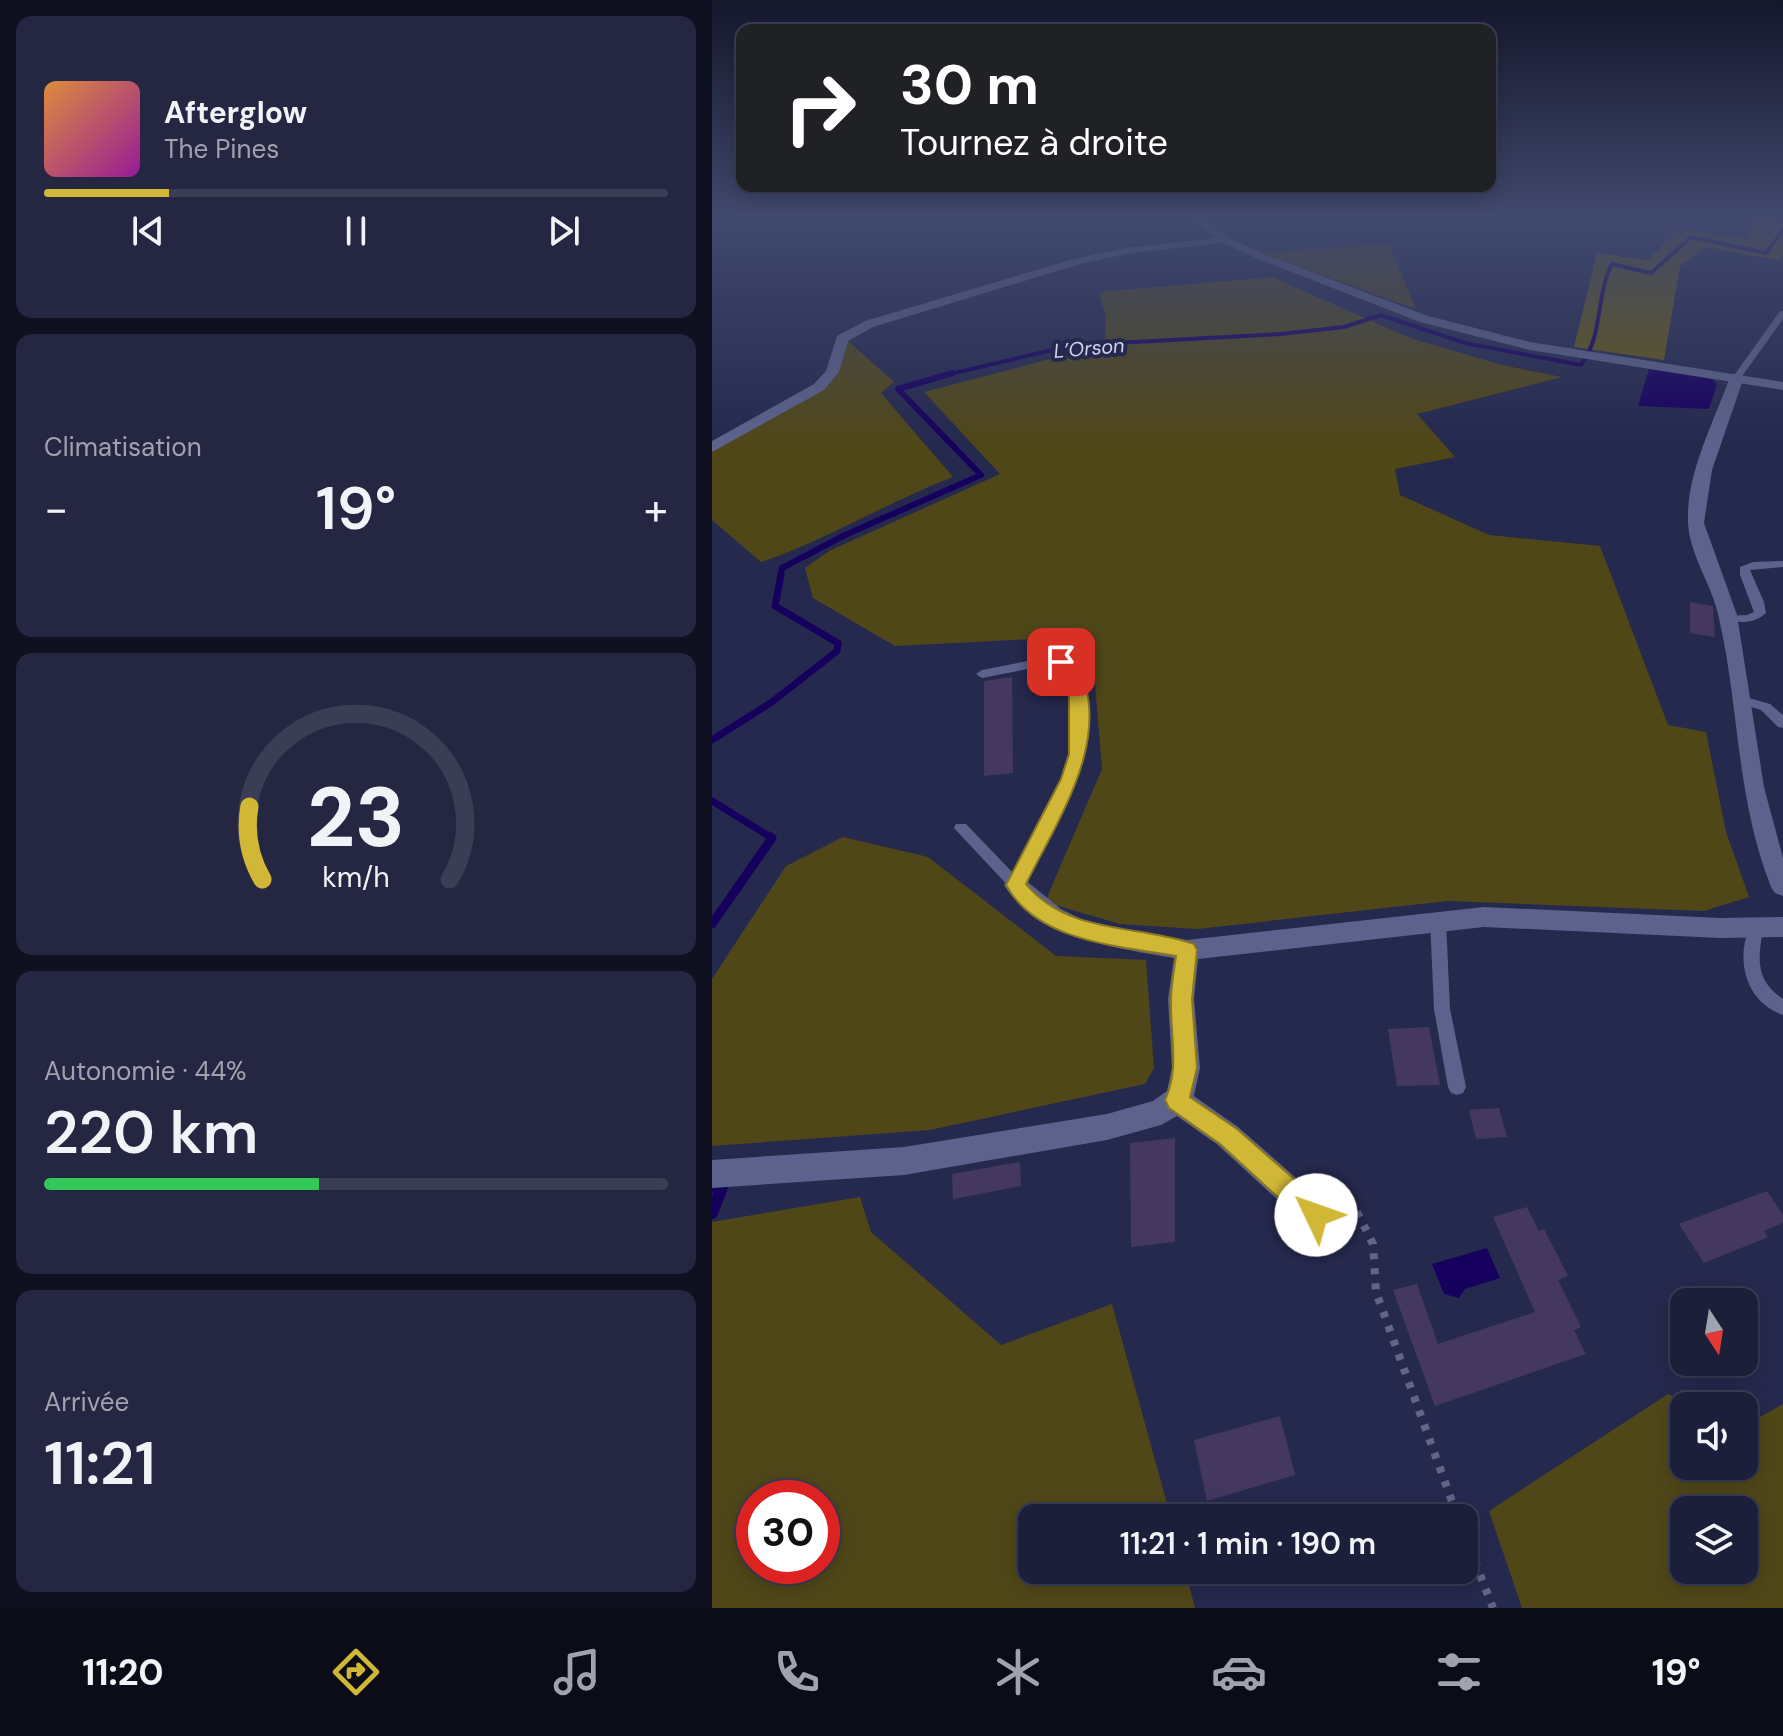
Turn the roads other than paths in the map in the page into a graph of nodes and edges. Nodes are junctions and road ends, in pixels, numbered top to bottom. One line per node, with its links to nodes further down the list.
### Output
1 (974, 292): 6 (street)
2 (1351, 292): 4 (street)
3 (1783, 313): 4 (lane)
4 (1737, 377): 5 (street); 8 (street)
5 (1783, 386)
6 (712, 447)
7 (1783, 564): 8 (lane)
8 (1729, 618): 10 (street)
9 (982, 674): 13 (lane)
10 (1742, 700): 11 (lane); 14 (street)
11 (1783, 724)
12 (961, 828): 13 (lane)
13 (1016, 885): 18 (street)
14 (1783, 887)
15 (1438, 920): 16 (street); 18 (street); 20 (lane)
16 (1756, 927): 17 (street); 19 (lane)
17 (1783, 927)
18 (1187, 950): 21 (street)
19 (1783, 1008)
20 (1457, 1087)
21 (1177, 1100): 22 (street); 23 (street)
22 (712, 1174)
23 (1316, 1215)

